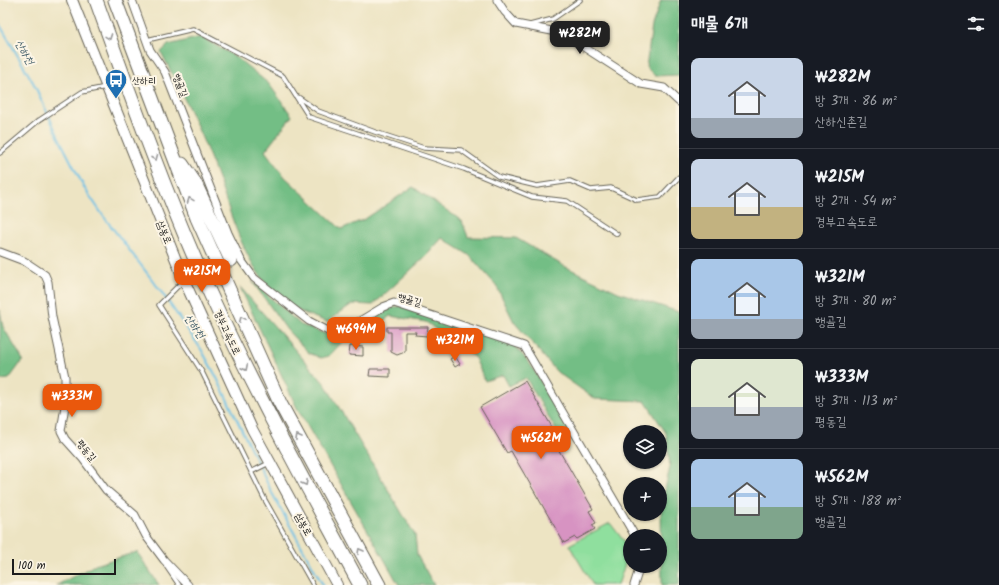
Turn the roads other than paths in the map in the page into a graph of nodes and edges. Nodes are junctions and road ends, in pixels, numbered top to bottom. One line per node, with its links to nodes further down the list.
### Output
1 (72, 0): 9 (main road, 삼봉로)
2 (96, 0): 28 (highway, 경부고속도로, one-way to 28)
3 (115, 0): 12 (highway, 경부고속도로)
4 (132, 0): 8 (street, 행골길)
5 (497, 0): 7 (street)
6 (580, 0): 7 (lane)
7 (524, 26): 11 (street)
8 (147, 40): 10 (lane); 21 (street, 행골길)
9 (106, 87): 13 (lane); 18 (main road, 삼봉로)
10 (296, 95): 14 (lane); 15 (lane)
11 (679, 102)
12 (169, 146): 17 (highway); 29 (highway, 경부고속도로, one-way to 12)
13 (0, 153)
14 (679, 177)
15 (617, 234)
16 (0, 252): 22 (street, 평동길)
17 (231, 260)
18 (184, 280): 19 (main road, 삼봉로); 20 (lane)
19 (267, 464): 20 (lane); 27 (main road, 삼봉로)
20 (251, 472): 26 (lane)
21 (631, 529)
22 (164, 560): 24 (lane); 25 (street, 평동길)
23 (638, 573): 30 (street)
24 (179, 585)
25 (188, 585)
26 (313, 585)
27 (337, 585)
28 (360, 585)
29 (379, 585)
30 (634, 585)

